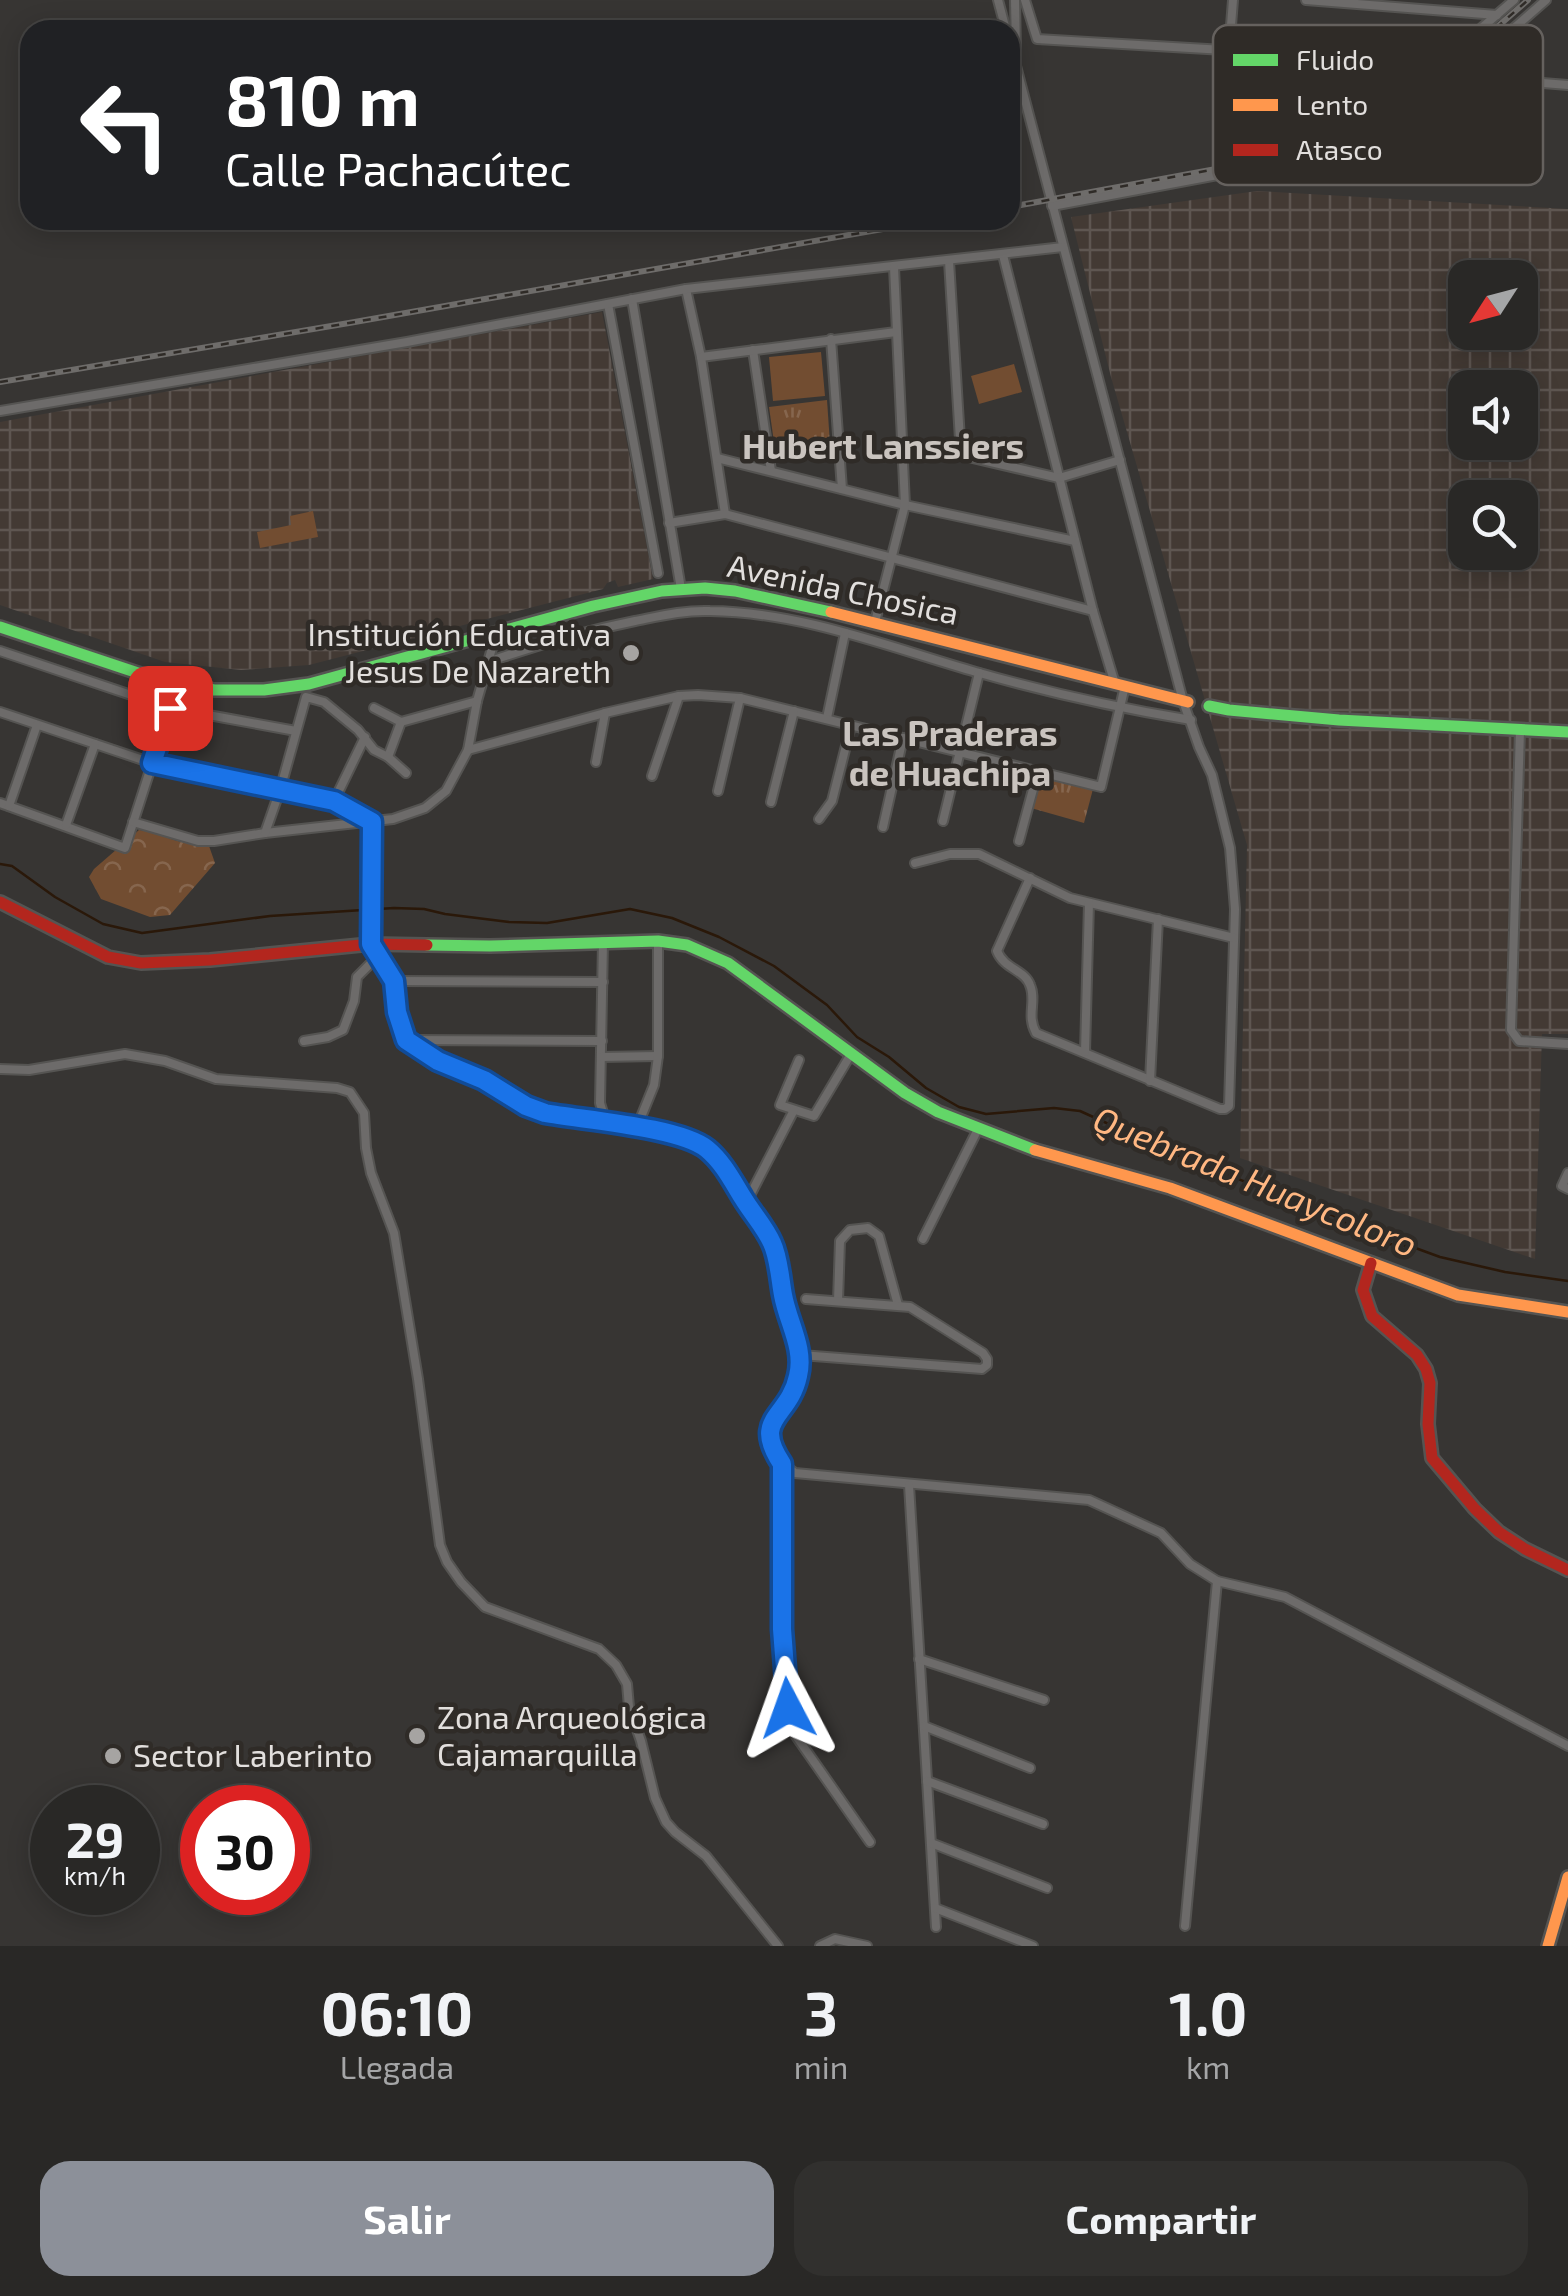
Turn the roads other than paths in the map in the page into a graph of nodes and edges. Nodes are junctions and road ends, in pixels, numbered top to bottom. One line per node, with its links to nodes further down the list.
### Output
1 (1025, 0): 12 (street)
2 (1234, 0): 9 (street)
3 (1306, 0): 7 (street)
4 (1420, 0): 7 (street)
5 (1514, 0): 8 (street)
6 (1546, 0): 11 (street)
7 (1412, 8): 8 (street)
8 (1497, 15): 10 (street)
9 (1232, 25)
10 (1485, 25)
11 (1517, 25)
12 (1213, 50)
13 (1020, 80): 17 (street)
14 (1543, 83): 15 (street)
15 (1568, 85)
16 (1213, 176): 17 (street)
17 (1052, 206): 18 (street)
18 (1062, 248): 19 (street); 33 (street)
19 (1003, 256): 20 (street); 35 (street)
20 (949, 261): 21 (street); 31 (street)
21 (894, 268): 22 (street); 25 (street)
22 (686, 289): 23 (street); 28 (street)
23 (632, 300): 24 (street); 39 (street)
24 (608, 304): 29 (street); 42 (street)
25 (896, 332): 26 (street); 30 (street)
26 (832, 339): 27 (street); 36 (street)
27 (753, 350): 28 (street); 34 (street)
28 (701, 357): 32 (street)
29 (0, 411)
30 (904, 442): 31 (street); 37 (street)
31 (961, 456): 35 (street)
32 (717, 458): 34 (street); 38 (street)
33 (1120, 460): 35 (street); 56 (street)
34 (771, 471): 36 (street)
35 (1059, 478): 40 (street)
36 (842, 489): 37 (street)
37 (905, 505): 40 (street); 41 (street)
38 (725, 514): 39 (street); 41 (street)
39 (669, 522): 43 (street)
40 (1075, 541): 44 (street)
41 (892, 560): 44 (street); 45 (street)
42 (658, 573)
43 (681, 589): 45 (main road, Avenida Chosica); 48 (main road, Avenida Chosica)
44 (1093, 611): 52 (street)
45 (875, 622): 52 (main road, Avenida Chosica)
46 (0, 627): 48 (main road, Avenida Chosica)
47 (845, 633): 50 (street); 51 (street); 63 (street)
48 (496, 634): 50 (street)
49 (0, 651): 57 (street)
50 (488, 662): 55 (street)
51 (979, 673): 59 (street); 75 (street)
52 (1120, 685): 56 (main road, Avenida Chosica); 59 (street)
53 (679, 696): 54 (street); 62 (street); 81 (street)
54 (740, 698): 60 (street); 83 (street)
55 (477, 701): 65 (street); 74 (street)
56 (1186, 701): 64 (street); 68 (main road, Avenida Chosica)
57 (170, 708): 69 (street); 78 (street)
58 (374, 708): 65 (street)
59 (1120, 708): 64 (street); 79 (street)
60 (794, 711): 63 (street); 85 (street)
61 (0, 712): 66 (street)
62 (606, 712): 74 (street); 77 (street)
63 (828, 718): 67 (street)
64 (1191, 720): 100 (street)
65 (401, 722): 76 (street)
66 (37, 725): 73 (street); 86 (street)
67 (851, 726): 72 (street); 87 (street)
68 (1520, 730): 70 (main road, Avenida Chosica); 110 (street)
69 (296, 731): 71 (street); 82 (street)
70 (1568, 732)
71 (365, 737): 76 (street); 84 (street)
72 (903, 738): 75 (street); 92 (street)
73 (95, 744): 78 (street); 91 (street)
74 (468, 750): 90 (street)
75 (960, 751): 79 (street); 88 (street)
76 (388, 757): 80 (street)
77 (596, 762)
78 (152, 763): 82 (street); 89 (street)
79 (1038, 771): 94 (street)
80 (406, 773)
81 (652, 776)
82 (280, 790): 84 (street); 93 (street)
83 (718, 791)
84 (334, 801): 90 (street)
85 (771, 802)
86 (5, 805): 91 (street)
87 (819, 819)
88 (943, 820)
89 (133, 822): 91 (street); 93 (street)
90 (372, 822): 93 (street); 103 (street)
91 (66, 825)
92 (883, 827)
93 (265, 833)
94 (1019, 841)
95 (915, 863): 96 (street)
96 (1030, 878): 98 (street); 111 (street)
97 (0, 902): 103 (main road)
98 (1088, 902): 99 (street); 111 (street)
99 (1158, 919): 100 (street); 117 (street)
100 (1234, 938): 117 (street)
101 (603, 941): 102 (main road); 103 (main road); 106 (street)
102 (658, 941): 112 (main road); 114 (street)
103 (371, 944): 104 (street)
104 (378, 957): 105 (street); 109 (street)
105 (394, 981): 106 (street); 107 (street)
106 (603, 982): 108 (street)
107 (406, 1040): 108 (street); 119 (street)
108 (602, 1041): 113 (street)
109 (304, 1042)
110 (1568, 1044)
111 (1085, 1052): 117 (street)
112 (851, 1054): 118 (street); 121 (main road)
113 (602, 1056): 114 (street); 119 (street)
114 (658, 1056): 120 (street)
115 (799, 1060): 118 (street)
116 (0, 1070): 150 (street)
117 (1150, 1081)
118 (794, 1110): 124 (street)
119 (606, 1123): 120 (street)
120 (637, 1127): 124 (street)
121 (978, 1130): 125 (street); 126 (main road)
122 (1568, 1173): 123 (street)
123 (1568, 1189)
124 (746, 1203): 131 (street)
125 (923, 1239)
126 (1372, 1263): 130 (main road); 134 (main road)
127 (806, 1299): 128 (street)
128 (838, 1301): 129 (street); 129 (street)
129 (898, 1304): 131 (street)
130 (1568, 1312)
131 (801, 1355): 132 (street)
132 (782, 1464): 133 (street); 143 (street)
133 (909, 1485): 135 (street); 136 (street)
134 (1568, 1570)
135 (1217, 1581): 139 (street); 149 (street)
136 (919, 1659): 137 (street); 138 (street)
137 (1044, 1700)
138 (924, 1726): 140 (street); 141 (street)
139 (1568, 1746)
140 (1030, 1768)
141 (927, 1781): 142 (street); 144 (street)
142 (1043, 1824)
143 (870, 1842)
144 (931, 1843): 146 (street); 147 (street)
145 (1568, 1877): 154 (main road)
146 (1046, 1888)
147 (935, 1908): 148 (street); 153 (street)
148 (936, 1926)
149 (1185, 1926)
150 (778, 1946)
151 (820, 1946): 152 (street)
152 (867, 1946)
153 (1033, 1946)
154 (1548, 1946)

